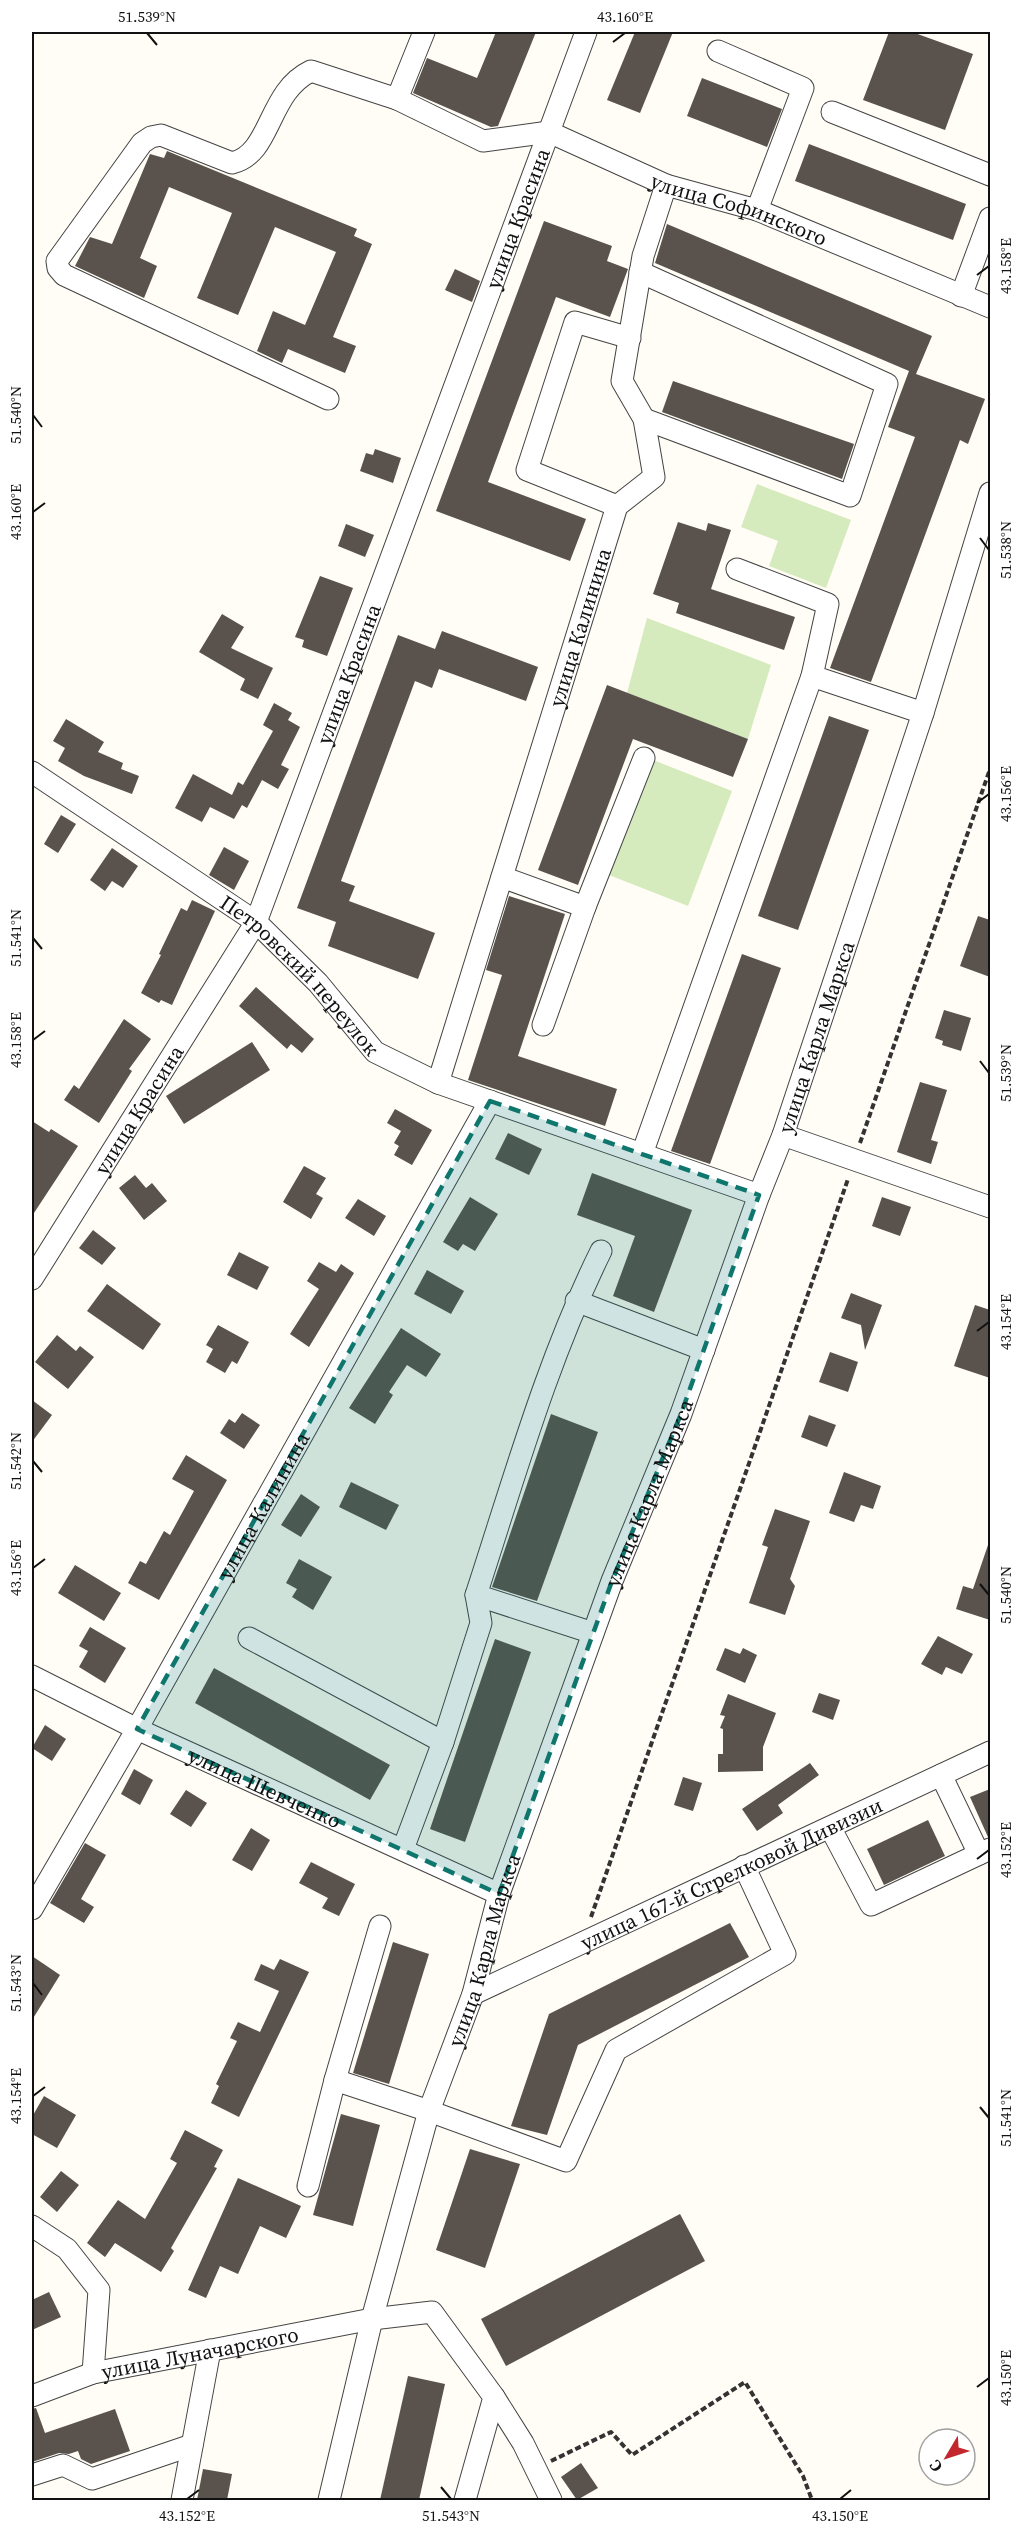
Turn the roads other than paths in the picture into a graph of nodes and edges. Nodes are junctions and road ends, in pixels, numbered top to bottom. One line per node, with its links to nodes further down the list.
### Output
1 (424, 32): 4 (street)
2 (585, 32): 6 (street, улица Красина)
3 (718, 51): 9 (street)
4 (397, 99): 6 (street); 15 (street)
5 (832, 112): 7 (street)
6 (549, 132): 8 (street, улица Софинского); 26 (street, улица Красина)
7 (990, 175)
8 (666, 185): 9 (street, улица Софинского); 11 (street)
9 (757, 210): 12 (street, улица Софинского)
10 (990, 218): 12 (street)
11 (640, 272): 14 (street); 16 (street)
12 (960, 296): 13 (street, улица Софинского)
13 (990, 307)
14 (630, 338): 16 (street); 18 (street)
15 (328, 399)
16 (644, 419): 18 (street)
17 (990, 494): 21 (street, улица Карла Маркса)
18 (617, 506): 24 (street, улица Калинина)
19 (737, 569): 20 (street)
20 (812, 676): 21 (street); 31 (street)
21 (923, 713): 30 (street, улица Карла Маркса)
22 (644, 758): 25 (street)
23 (32, 772): 26 (street, Петровский переулок)
24 (502, 877): 25 (street); 28 (street, улица Калинина)
25 (585, 908): 27 (street)
26 (256, 922): 28 (street, Петровский переулок); 35 (street, улица Красина)
27 (543, 1025)
28 (438, 1083): 29 (street, Петровский переулок)
29 (490, 1101): 31 (street, Петровский переулок); 42 (street, улица Калинина)
30 (783, 1135): 32 (street, улица Карла Маркса); 33 (street)
31 (642, 1154): 32 (street, Петровский переулок)
32 (759, 1195): 37 (street, улица Карла Маркса)
33 (990, 1207)
34 (601, 1251): 36 (street)
35 (32, 1280)
36 (576, 1301): 37 (street); 38 (street)
37 (704, 1350): 39 (street, улица Карла Маркса)
38 (476, 1595): 39 (street); 43 (street)
39 (593, 1633): 50 (street, улица Карла Маркса)
40 (249, 1638): 43 (street)
41 (32, 1676): 42 (street, улица Шевченко)
42 (137, 1729): 47 (street, улица Шевченко); 51 (street, улица Калинина)
43 (443, 1742): 47 (street)
44 (990, 1752): 45 (street, улица 167-й Стрелковой Дивизии)
45 (940, 1775): 46 (street, улица 167-й Стрелковой Дивизии); 48 (street)
46 (831, 1829): 48 (street); 49 (street, улица 167-й Стрелковой Дивизии)
47 (403, 1849): 50 (street, улица Шевченко)
48 (985, 1852)
49 (744, 1866): 53 (street, улица 167-й Стрелковой Дивизии); 55 (street)
50 (499, 1894): 53 (street, улица Карла Маркса)
51 (32, 1909)
52 (380, 1926): 54 (street)
53 (473, 1994): 55 (street, улица Карла Маркса)
54 (335, 2080): 55 (street); 56 (street)
55 (429, 2111): 58 (street, улица Карла Маркса)
56 (308, 2186)
57 (32, 2226): 60 (street)
58 (372, 2319): 59 (street, улица Луначарского); 62 (street, улица Луначарского); 66 (street, улица Карла Маркса)
59 (210, 2350): 60 (street, улица Луначарского); 63 (street)
60 (93, 2373): 61 (street, улица Луначарского)
61 (32, 2397)
62 (494, 2397): 67 (street); 68 (street)
63 (192, 2445): 64 (street); 65 (street)
64 (32, 2475)
65 (182, 2500)
66 (329, 2500)
67 (465, 2500)
68 (551, 2500)

